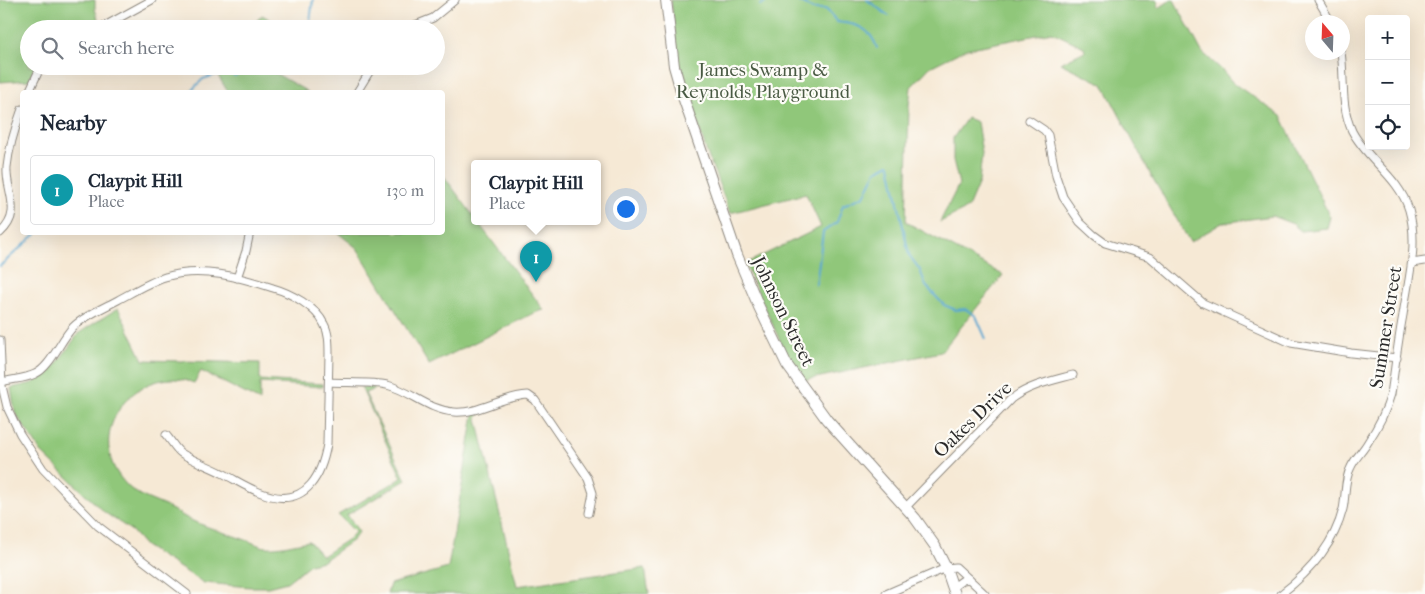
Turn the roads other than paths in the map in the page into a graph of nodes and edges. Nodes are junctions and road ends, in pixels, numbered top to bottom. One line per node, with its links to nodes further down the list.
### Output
1 (152, 0): 6 (street)
2 (454, 0): 7 (street)
3 (666, 0): 26 (street, Johnson Street)
4 (1318, 0): 5 (street)
5 (1327, 15)
6 (115, 20)
7 (428, 20)
8 (1342, 60): 18 (street, Summer Street)
9 (37, 75): 11 (street)
10 (367, 75): 12 (street)
11 (30, 90)
12 (358, 90)
13 (20, 115): 15 (street)
14 (1029, 120): 21 (street)
15 (0, 233)
16 (249, 235): 19 (street)
17 (1425, 261): 18 (street)
18 (1412, 263): 21 (street, Summer Street)
19 (237, 278): 23 (street); 24 (street)
20 (0, 340): 23 (street)
21 (1396, 358): 34 (street, Summer Street)
22 (1073, 374): 26 (street, Oakes Drive)
23 (2, 382): 31 (street)
24 (329, 382): 25 (street); 27 (street)
25 (166, 435)
26 (906, 508): 28 (street, Johnson Street)
27 (589, 513)
28 (946, 568): 29 (street); 30 (street, Johnson Street); 32 (street)
29 (969, 579): 30 (street); 33 (street)
30 (954, 591)
31 (187, 594)
32 (886, 594)
33 (985, 594)
34 (1281, 594)

